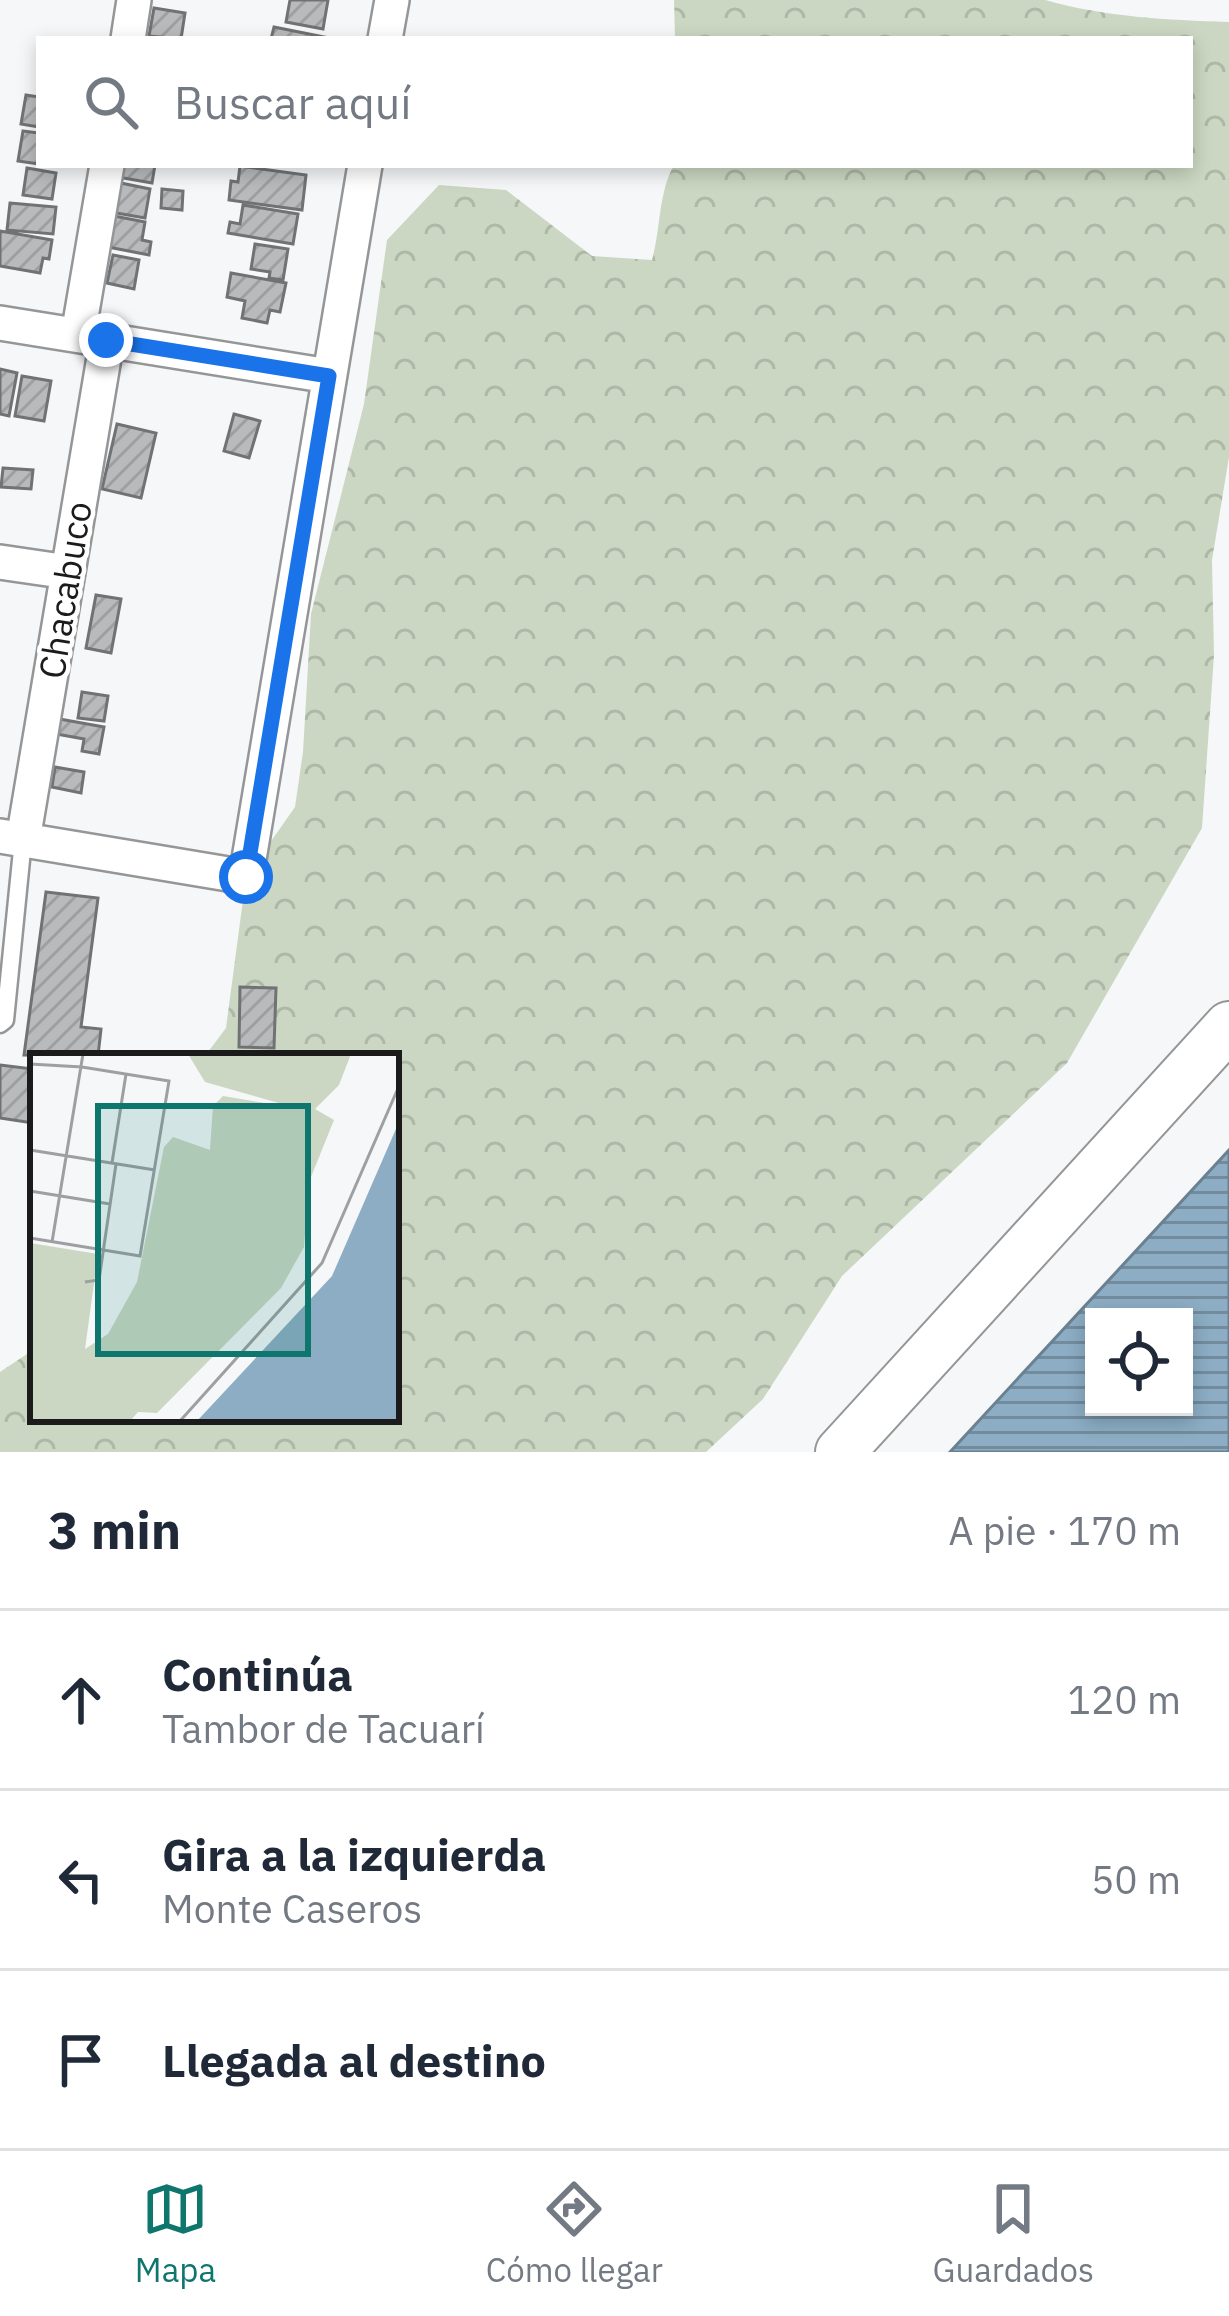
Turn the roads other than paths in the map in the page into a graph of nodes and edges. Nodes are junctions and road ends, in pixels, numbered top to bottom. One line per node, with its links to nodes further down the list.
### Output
1 (134, 0): 3 (street)
2 (392, 0): 4 (street)
3 (128, 36)
4 (386, 36)
5 (107, 168): 8 (street, Chacabuco)
6 (364, 168): 9 (street)
7 (0, 323): 8 (street)
8 (92, 337): 9 (street); 11 (street, Chacabuco)
9 (329, 376): 12 (street)
10 (0, 562): 11 (street)
11 (68, 572): 12 (street, Chacabuco)
12 (12, 838): 13 (lane)
13 (0, 1024)
14 (1229, 1026): 15 (main road)
15 (840, 1452)

